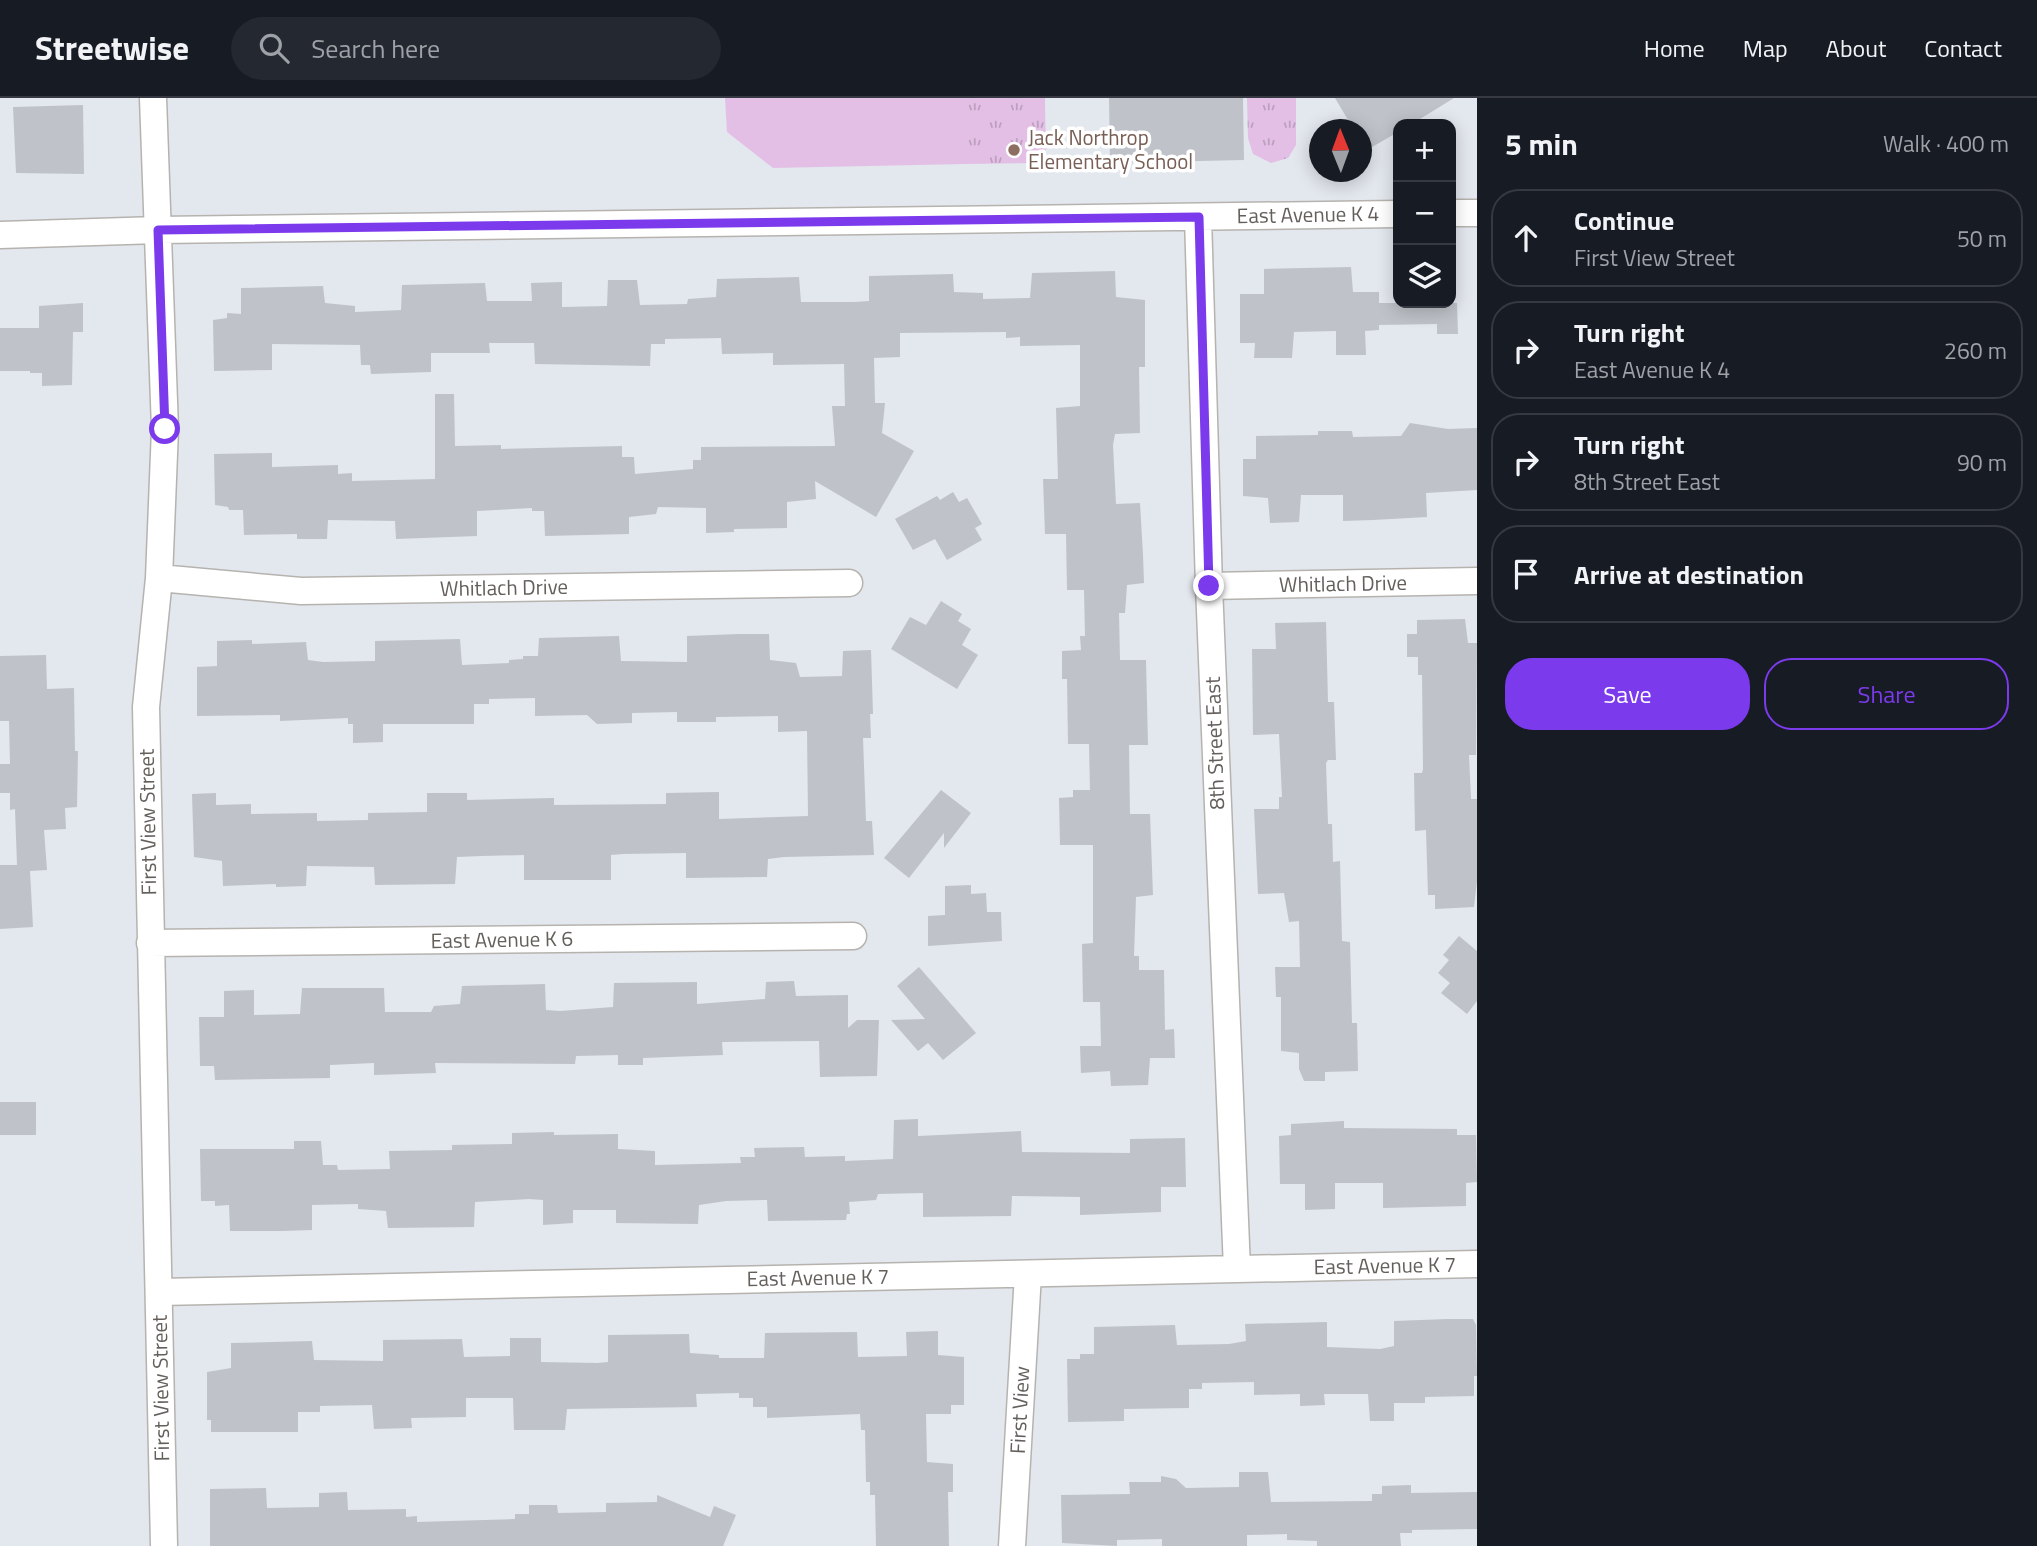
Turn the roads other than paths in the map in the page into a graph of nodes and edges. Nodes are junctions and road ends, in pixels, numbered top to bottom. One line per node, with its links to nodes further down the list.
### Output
1 (153, 98): 6 (street, First View Street)
2 (1456, 213): 3 (street)
3 (1477, 213)
4 (1393, 214): 5 (street, East Avenue K 4)
5 (1199, 217): 6 (street, East Avenue K 4); 11 (street, 8th Street East)
6 (158, 230): 7 (street, East Avenue K 4); 8 (street, First View Street)
7 (0, 235)
8 (159, 578): 10 (street, Whitlach Drive); 13 (street, First View Street)
9 (1477, 581): 11 (street, Whitlach Drive)
10 (849, 583)
11 (1209, 586): 15 (street, 8th Street East)
12 (853, 936): 13 (street, East Avenue K 6)
13 (150, 943): 17 (street, First View Street)
14 (1477, 1264): 15 (street, East Avenue K 7)
15 (1237, 1269): 16 (street, East Avenue K 7)
16 (1028, 1274): 17 (street, East Avenue K 7); 19 (street, First View)
17 (159, 1292): 18 (street, First View Street)
18 (164, 1546)
19 (1013, 1546)

